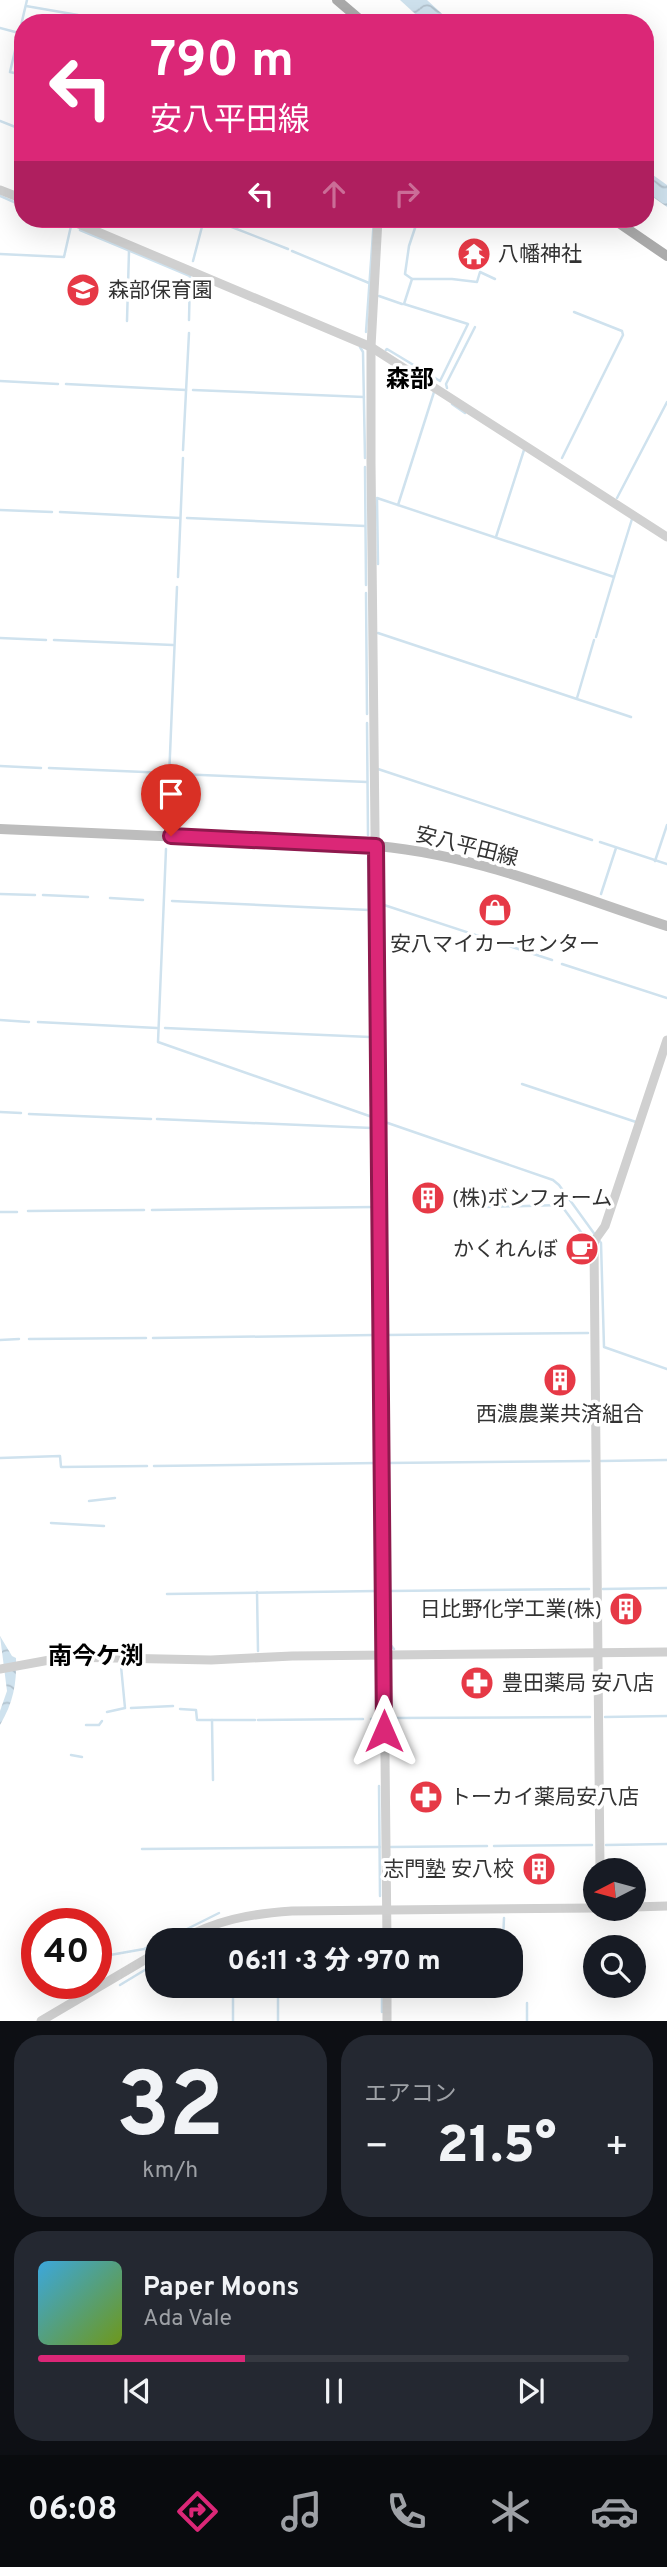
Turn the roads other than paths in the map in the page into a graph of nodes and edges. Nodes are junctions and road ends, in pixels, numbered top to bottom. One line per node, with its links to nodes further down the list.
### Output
1 (337, 0): 2 (main road)
2 (354, 14)
3 (89, 228): 7 (street)
4 (378, 228): 7 (street)
5 (626, 228): 6 (main road)
6 (667, 257)
7 (371, 346): 8 (street); 10 (street)
8 (667, 537)
9 (0, 829): 10 (main road, 安八平田線)
10 (376, 846): 11 (main road, 安八平田線); 15 (street)
11 (667, 926)
12 (667, 1040): 13 (street)
13 (599, 1652): 14 (street); 15 (street); 17 (street)
14 (667, 1652)
15 (384, 1654): 16 (street); 21 (street)
16 (2, 1669)
17 (600, 1858)
18 (667, 1906): 19 (street)
19 (646, 1907)
20 (583, 1908): 21 (street)
21 (387, 1910): 22 (street); 23 (street)
22 (204, 1928)
23 (387, 1928)
24 (145, 1960): 26 (street)
25 (387, 1998): 28 (street)
26 (52, 2019): 27 (street)
27 (41, 2021)
28 (387, 2021)

